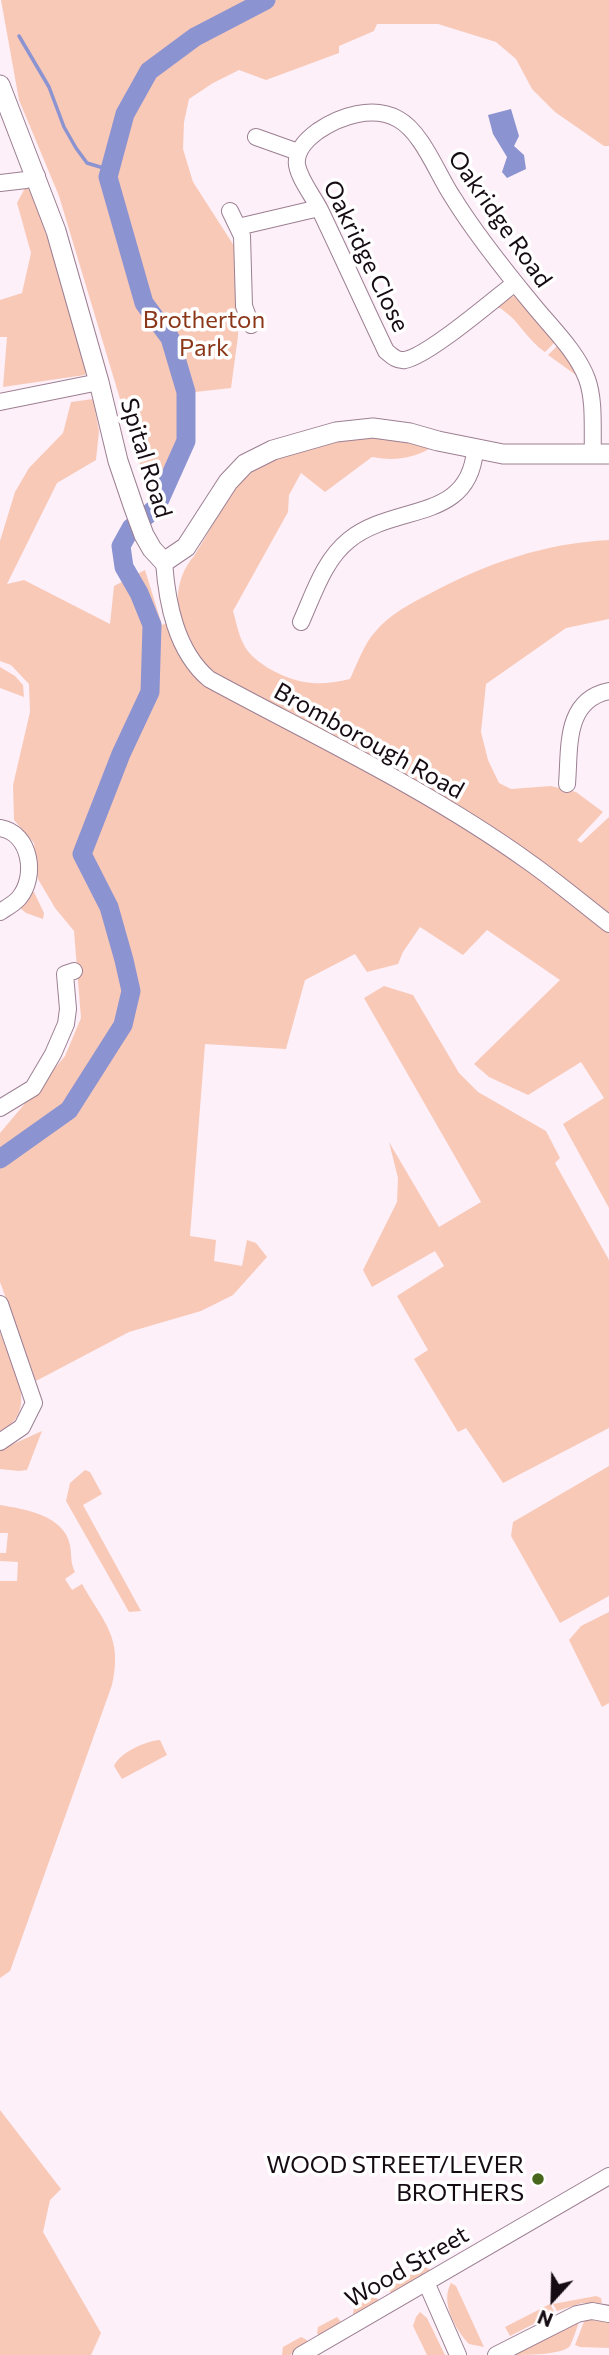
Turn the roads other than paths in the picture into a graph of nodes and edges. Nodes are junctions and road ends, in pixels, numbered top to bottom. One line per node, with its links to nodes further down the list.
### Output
1 (0, 85): 4 (main road, Spital Road)
2 (261, 143): 3 (street)
3 (298, 152): 6 (street, Oakridge Close); 9 (street, Oakridge Road)
4 (37, 176): 5 (street); 11 (main road, Spital Road)
5 (0, 183)
6 (319, 208): 8 (street); 9 (street, Oakridge Close)
7 (230, 211): 8 (street)
8 (238, 228): 10 (street)
9 (515, 283): 14 (street, Oakridge Road)
10 (251, 325)
11 (99, 382): 12 (street); 15 (main road, Spital Road)
12 (0, 402)
13 (475, 450): 14 (main road, Spital Road); 15 (main road, Spital Road); 16 (street)
14 (601, 453)
15 (164, 562): 21 (street, Bromborough Road)
16 (300, 613)
17 (609, 691): 18 (street)
18 (567, 784)
19 (0, 828): 20 (street)
20 (0, 912)
21 (609, 924)
22 (74, 971): 23 (street)
23 (0, 1108)
24 (0, 1304): 25 (street)
25 (0, 1442)
26 (609, 2176): 27 (street, Wood Street)
27 (426, 2282): 29 (street, Wood Street); 30 (street)
28 (609, 2314): 31 (street)
29 (301, 2355)
30 (458, 2355)
31 (496, 2355)

